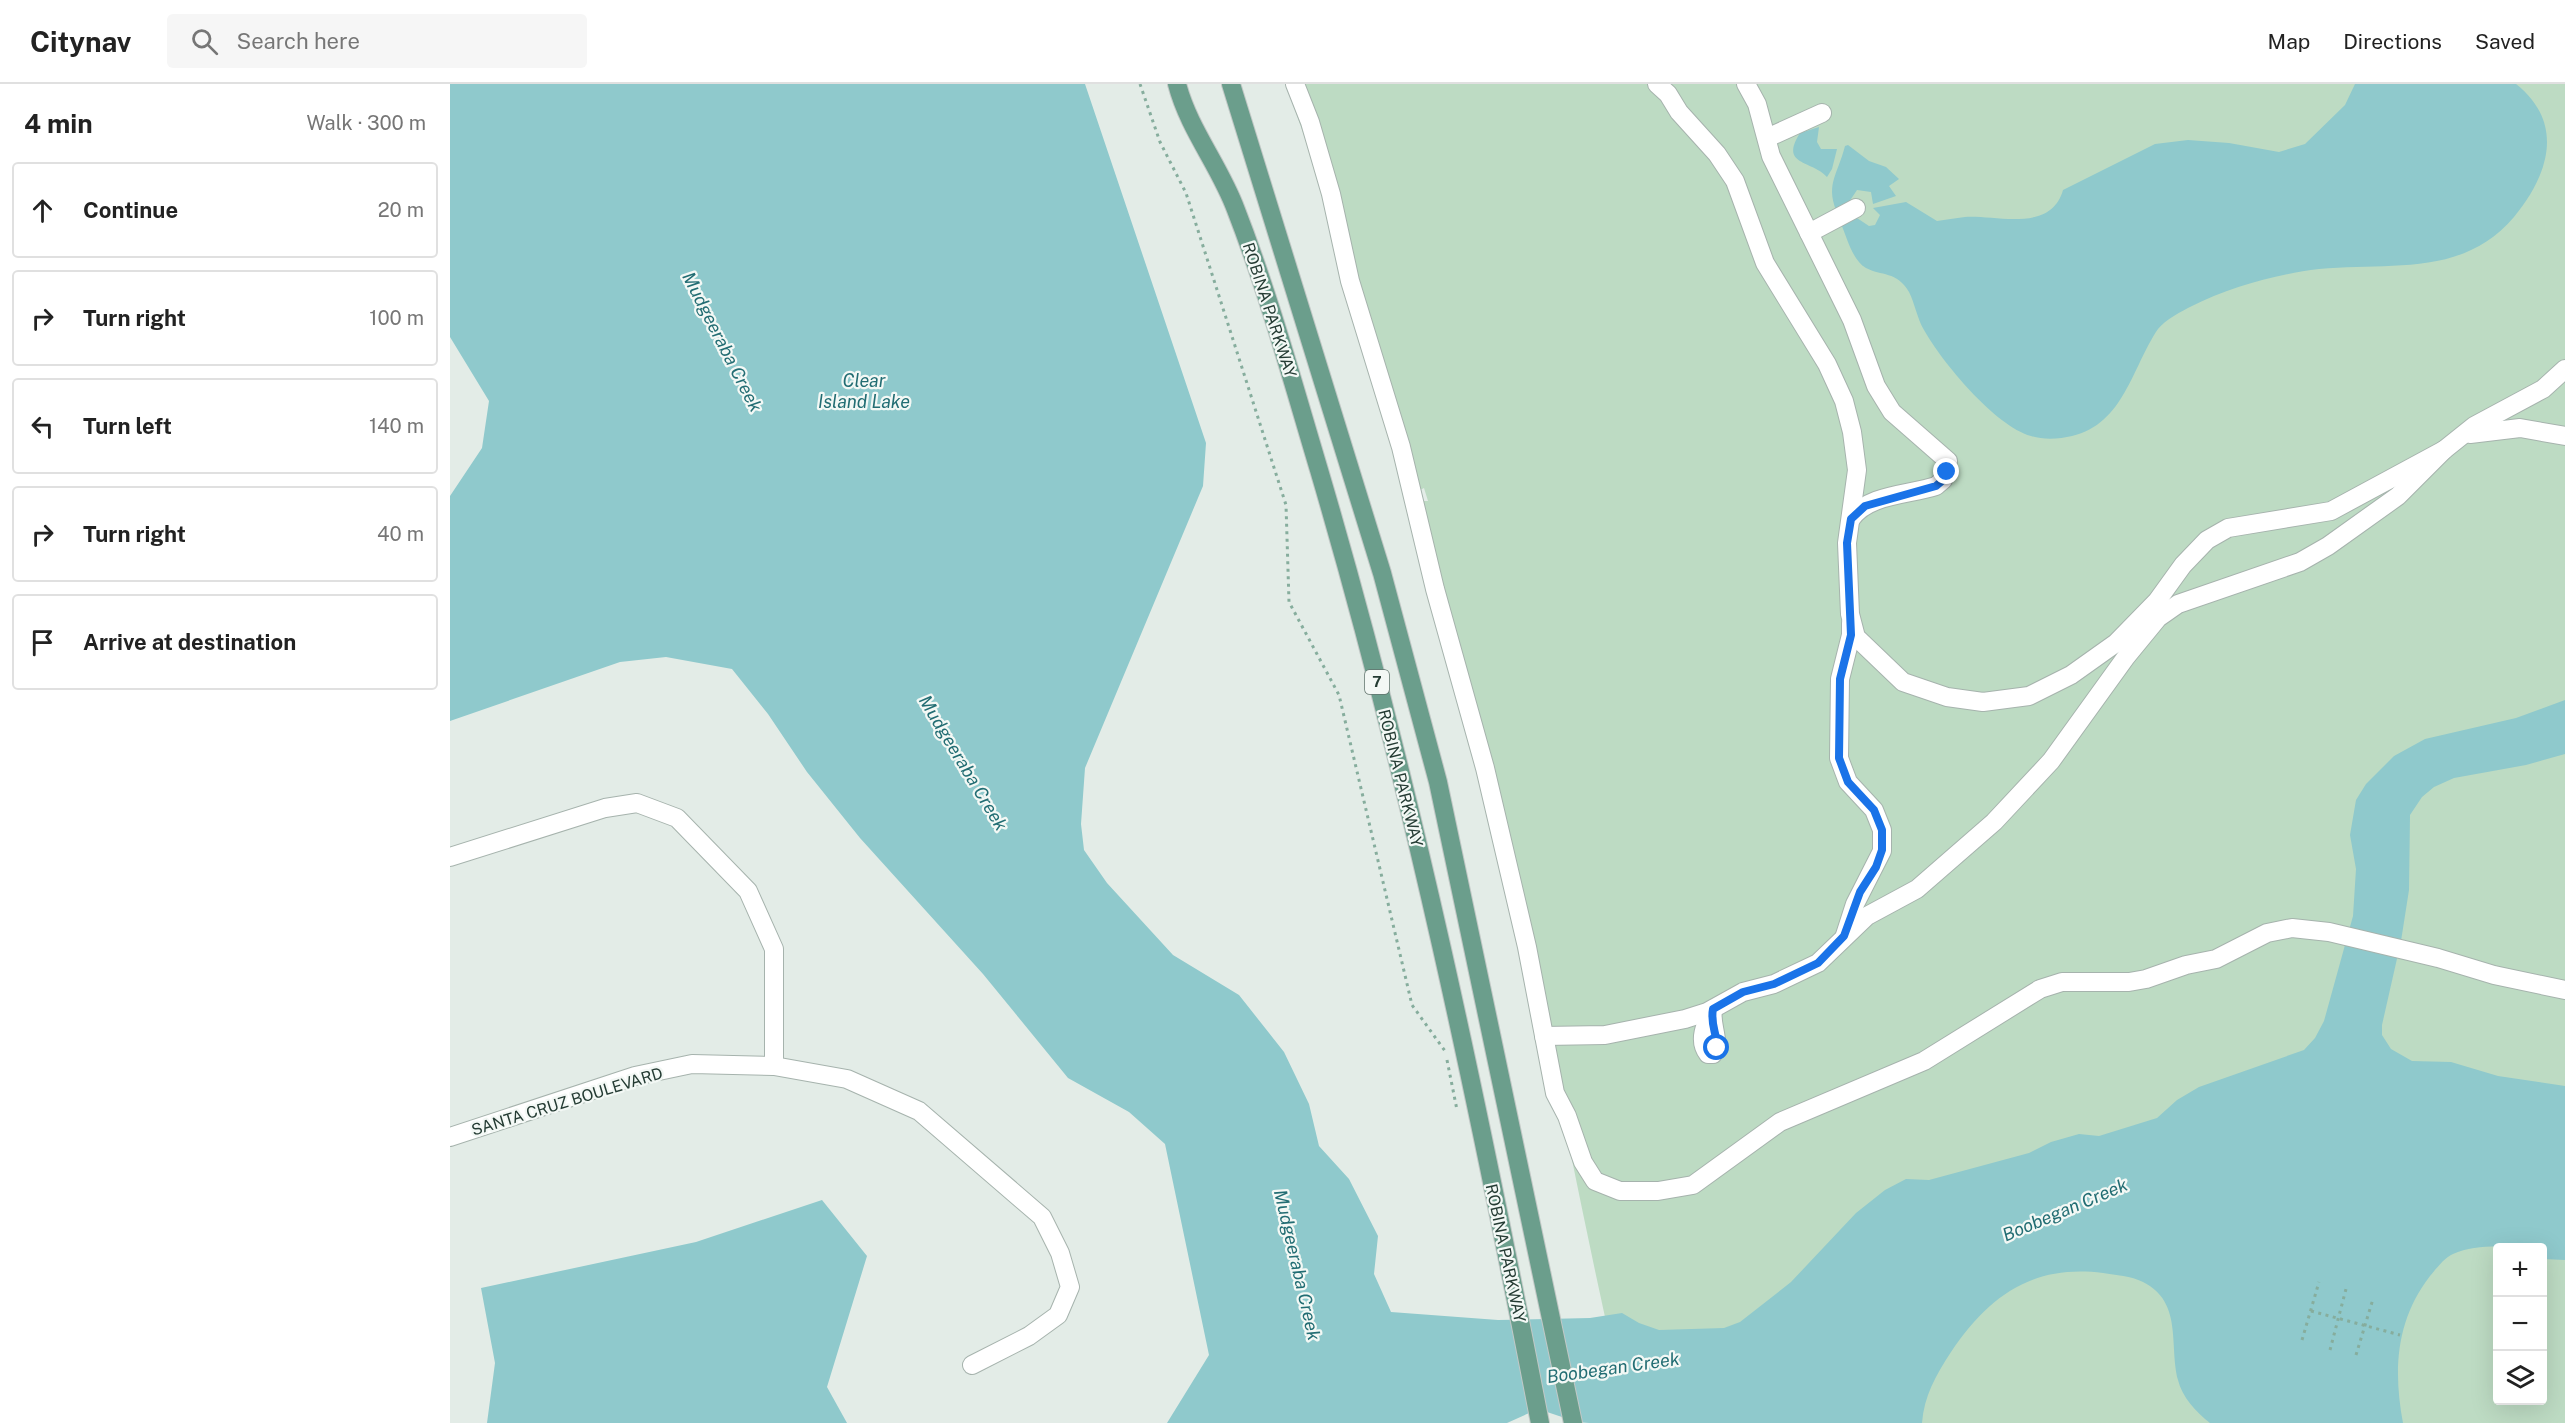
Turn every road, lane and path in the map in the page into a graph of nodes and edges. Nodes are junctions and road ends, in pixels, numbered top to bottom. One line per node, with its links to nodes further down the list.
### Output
1 (1140, 84): 26 (path)
2 (1177, 84): 39 (main road, ROBINA PARKWAY / 7)
3 (1231, 84): 40 (main road, ROBINA PARKWAY / 7)
4 (1295, 84): 24 (street)
5 (1657, 84): 15 (street)
6 (1746, 84): 8 (street)
7 (1822, 113): 8 (street)
8 (1767, 138): 10 (street)
9 (1856, 208): 10 (street)
10 (1809, 233): 16 (street)
11 (2565, 369): 12 (street)
12 (2462, 436): 13 (street); 14 (street)
13 (2565, 436)
14 (2444, 450): 19 (street); 22 (street)
15 (1856, 484): 16 (street); 17 (street)
16 (1869, 504): 17 (street)
17 (1851, 519): 18 (street)
18 (1850, 613): 19 (street); 20 (street)
19 (1868, 649): 20 (street)
20 (1847, 653): 22 (street)
21 (450, 856): 25 (street)
22 (1861, 913): 24 (street)
23 (2565, 990): 24 (street)
24 (1544, 1036)
25 (774, 1066): 27 (street, SANTA CRUZ BOULEVARD); 38 (street, SANTA CRUZ BOULEVARD)
26 (1459, 1119)
27 (450, 1137)
28 (2319, 1282): 31 (path)
29 (2346, 1289): 32 (path)
30 (2373, 1299): 33 (path)
31 (2311, 1311): 32 (path); 35 (path)
32 (2338, 1319): 33 (path); 36 (path)
33 (2364, 1327): 34 (path); 37 (path)
34 (2400, 1335)
35 (2302, 1340)
36 (2330, 1350)
37 (2356, 1355)
38 (972, 1365)
39 (1540, 1423)
40 (1573, 1423)

